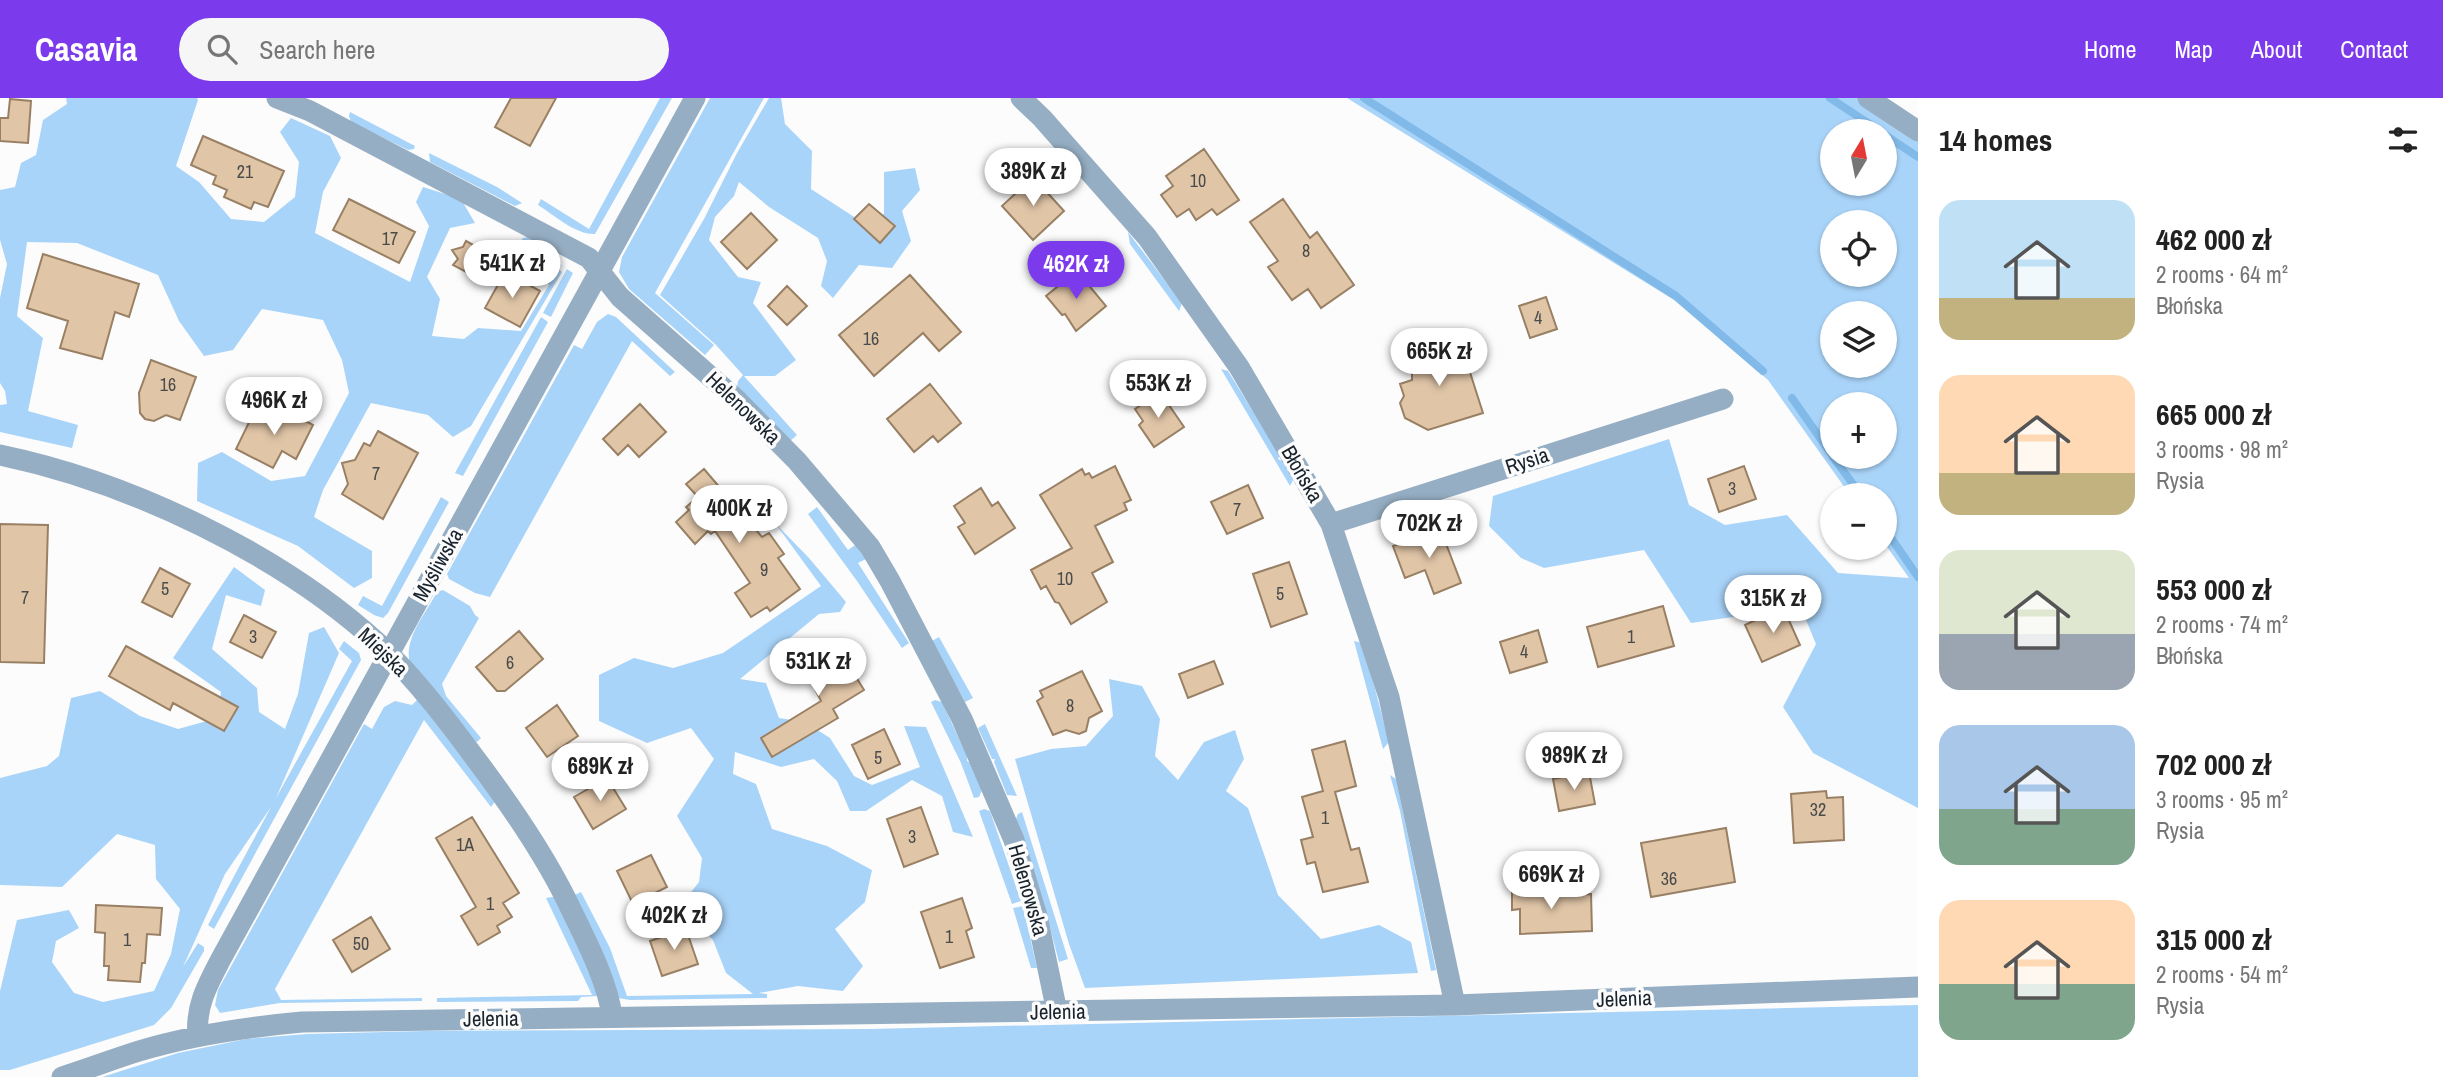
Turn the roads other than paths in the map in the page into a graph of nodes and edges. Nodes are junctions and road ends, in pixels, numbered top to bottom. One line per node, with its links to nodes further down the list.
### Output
1 (277, 98): 6 (street, Helenowska)
2 (695, 98): 6 (street, Myśliwska)
3 (1021, 98): 9 (street, Błońska)
4 (1868, 98): 5 (street)
5 (1918, 131)
6 (600, 272): 10 (street, Myśliwska); 13 (street, Helenowska)
7 (1723, 399): 9 (street, Rysia)
8 (0, 455): 10 (street, Miejska)
9 (1331, 524): 12 (street, Błońska)
10 (388, 654): 14 (street, Miejska); 15 (street, Myśliwska)
11 (1918, 987): 12 (street, Jelenia)
12 (1455, 1005): 13 (street, Jelenia)
13 (1057, 1012): 14 (street, Jelenia)
14 (612, 1017): 15 (street, Jelenia)
15 (198, 1036): 16 (street, Jelenia)
16 (62, 1077)

